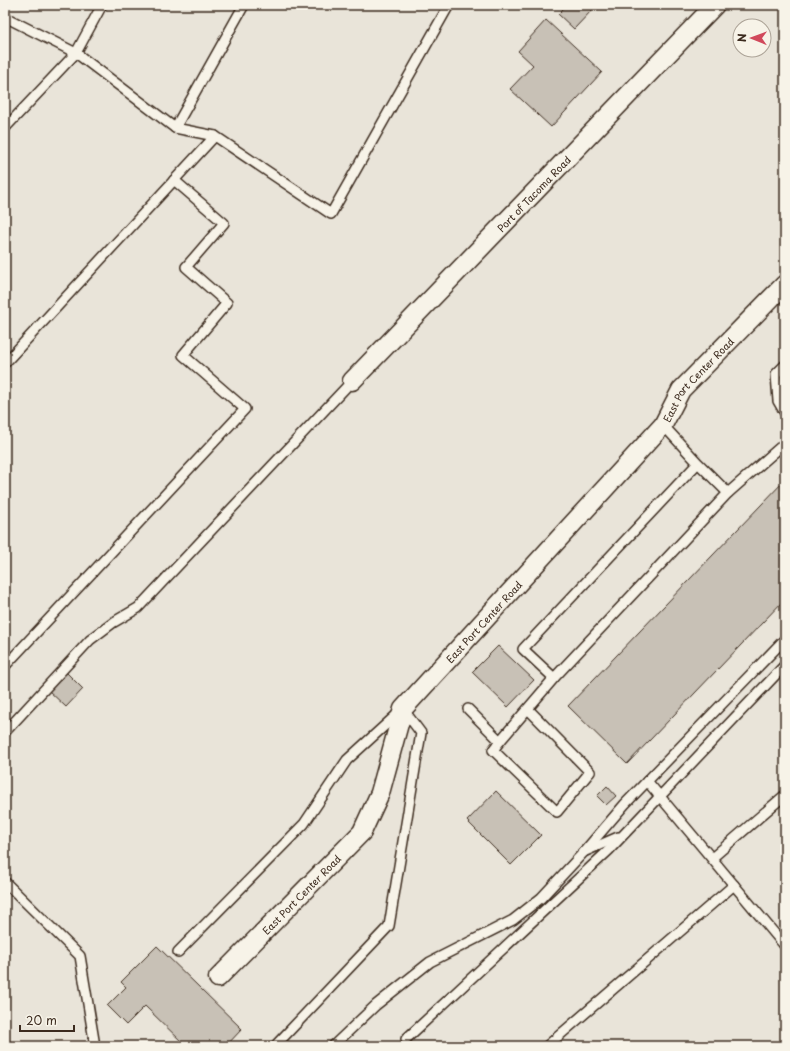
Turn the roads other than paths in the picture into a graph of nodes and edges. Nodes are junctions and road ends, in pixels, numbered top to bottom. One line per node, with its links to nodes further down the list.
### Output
1 (102, 5): 6 (lane)
2 (244, 5): 8 (lane)
3 (449, 5): 9 (lane)
4 (714, 5): 14 (street, Port of Tacoma Road)
5 (5, 17): 6 (lane)
6 (76, 53): 7 (lane); 8 (lane)
7 (5, 128)
8 (174, 128): 9 (lane)
9 (215, 136): 10 (lane)
10 (174, 180): 12 (lane); 22 (lane)
11 (785, 284): 16 (street, East Port Center Road)
12 (5, 363)
13 (785, 366): 15 (lane)
14 (352, 381): 27 (lane)
15 (785, 413)
16 (663, 425): 18 (lane); 24 (street, East Port Center Road)
17 (785, 443): 19 (lane)
18 (698, 464): 19 (lane); 23 (lane)
19 (728, 493): 23 (lane)
20 (785, 639): 29 (lane)
21 (785, 665): 31 (lane)
22 (5, 666)
23 (554, 678): 25 (lane)
24 (403, 709): 38 (lane); 39 (street, East Port Center Road); 42 (lane)
25 (528, 709): 28 (lane); 28 (lane)
26 (468, 710): 28 (lane)
27 (5, 732)
28 (500, 741)
29 (647, 781): 31 (lane); 33 (lane)
30 (785, 795): 34 (lane)
31 (660, 796): 32 (lane); 34 (lane)
32 (624, 834): 33 (lane); 40 (lane)
33 (583, 853): 43 (lane)
34 (712, 858): 36 (lane)
35 (5, 882): 41 (lane)
36 (734, 885): 37 (lane); 44 (lane)
37 (785, 946)
38 (178, 952)
39 (218, 978)
40 (406, 1039)
41 (95, 1046)
42 (275, 1046)
43 (333, 1046)
44 (547, 1046)

